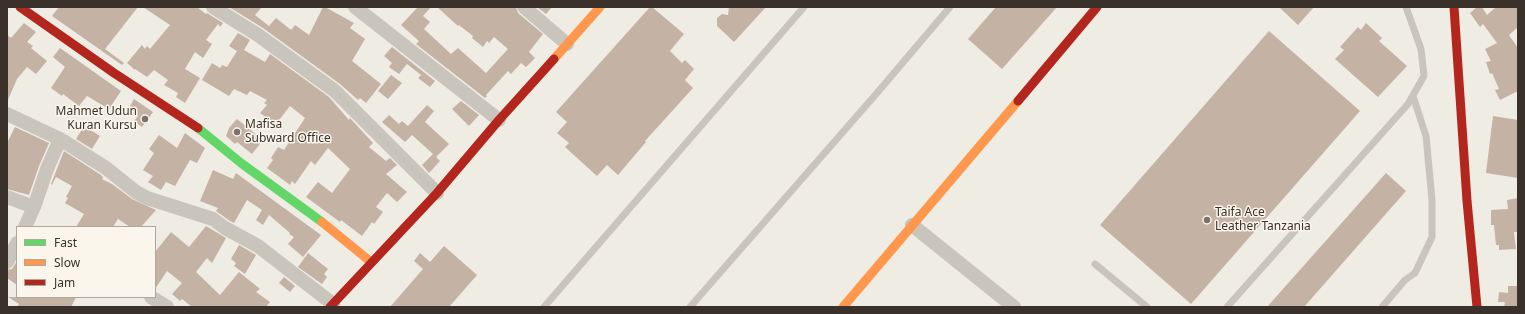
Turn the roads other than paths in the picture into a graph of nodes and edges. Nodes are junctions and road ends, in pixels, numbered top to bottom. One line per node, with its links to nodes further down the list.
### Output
1 (20, 7): 23 (street)
2 (213, 7): 16 (street)
3 (355, 7): 14 (street)
4 (524, 7): 11 (street)
5 (600, 7): 11 (street)
6 (804, 7): 28 (lane)
7 (950, 7): 29 (lane)
8 (1097, 7): 19 (street)
9 (1406, 7): 12 (lane)
10 (1454, 7): 35 (street)
11 (567, 44): 14 (street)
12 (1413, 96): 33 (lane); 34 (lane)
13 (7, 114): 15 (street)
14 (499, 120): 16 (street)
15 (60, 139): 18 (street); 26 (street)
16 (437, 193): 23 (street)
17 (7, 197): 18 (street)
18 (34, 207): 20 (street)
19 (912, 225): 30 (street); 31 (street)
20 (25, 226)
21 (16, 245): 22 (street)
22 (7, 262)
23 (371, 262): 26 (street)
24 (1095, 264): 32 (lane)
25 (153, 298): 27 (street)
26 (332, 305)
27 (168, 307)
28 (544, 307)
29 (690, 307)
30 (842, 307)
31 (1014, 307)
32 (1147, 307)
33 (1227, 307)
34 (1382, 307)
35 (1477, 307)

